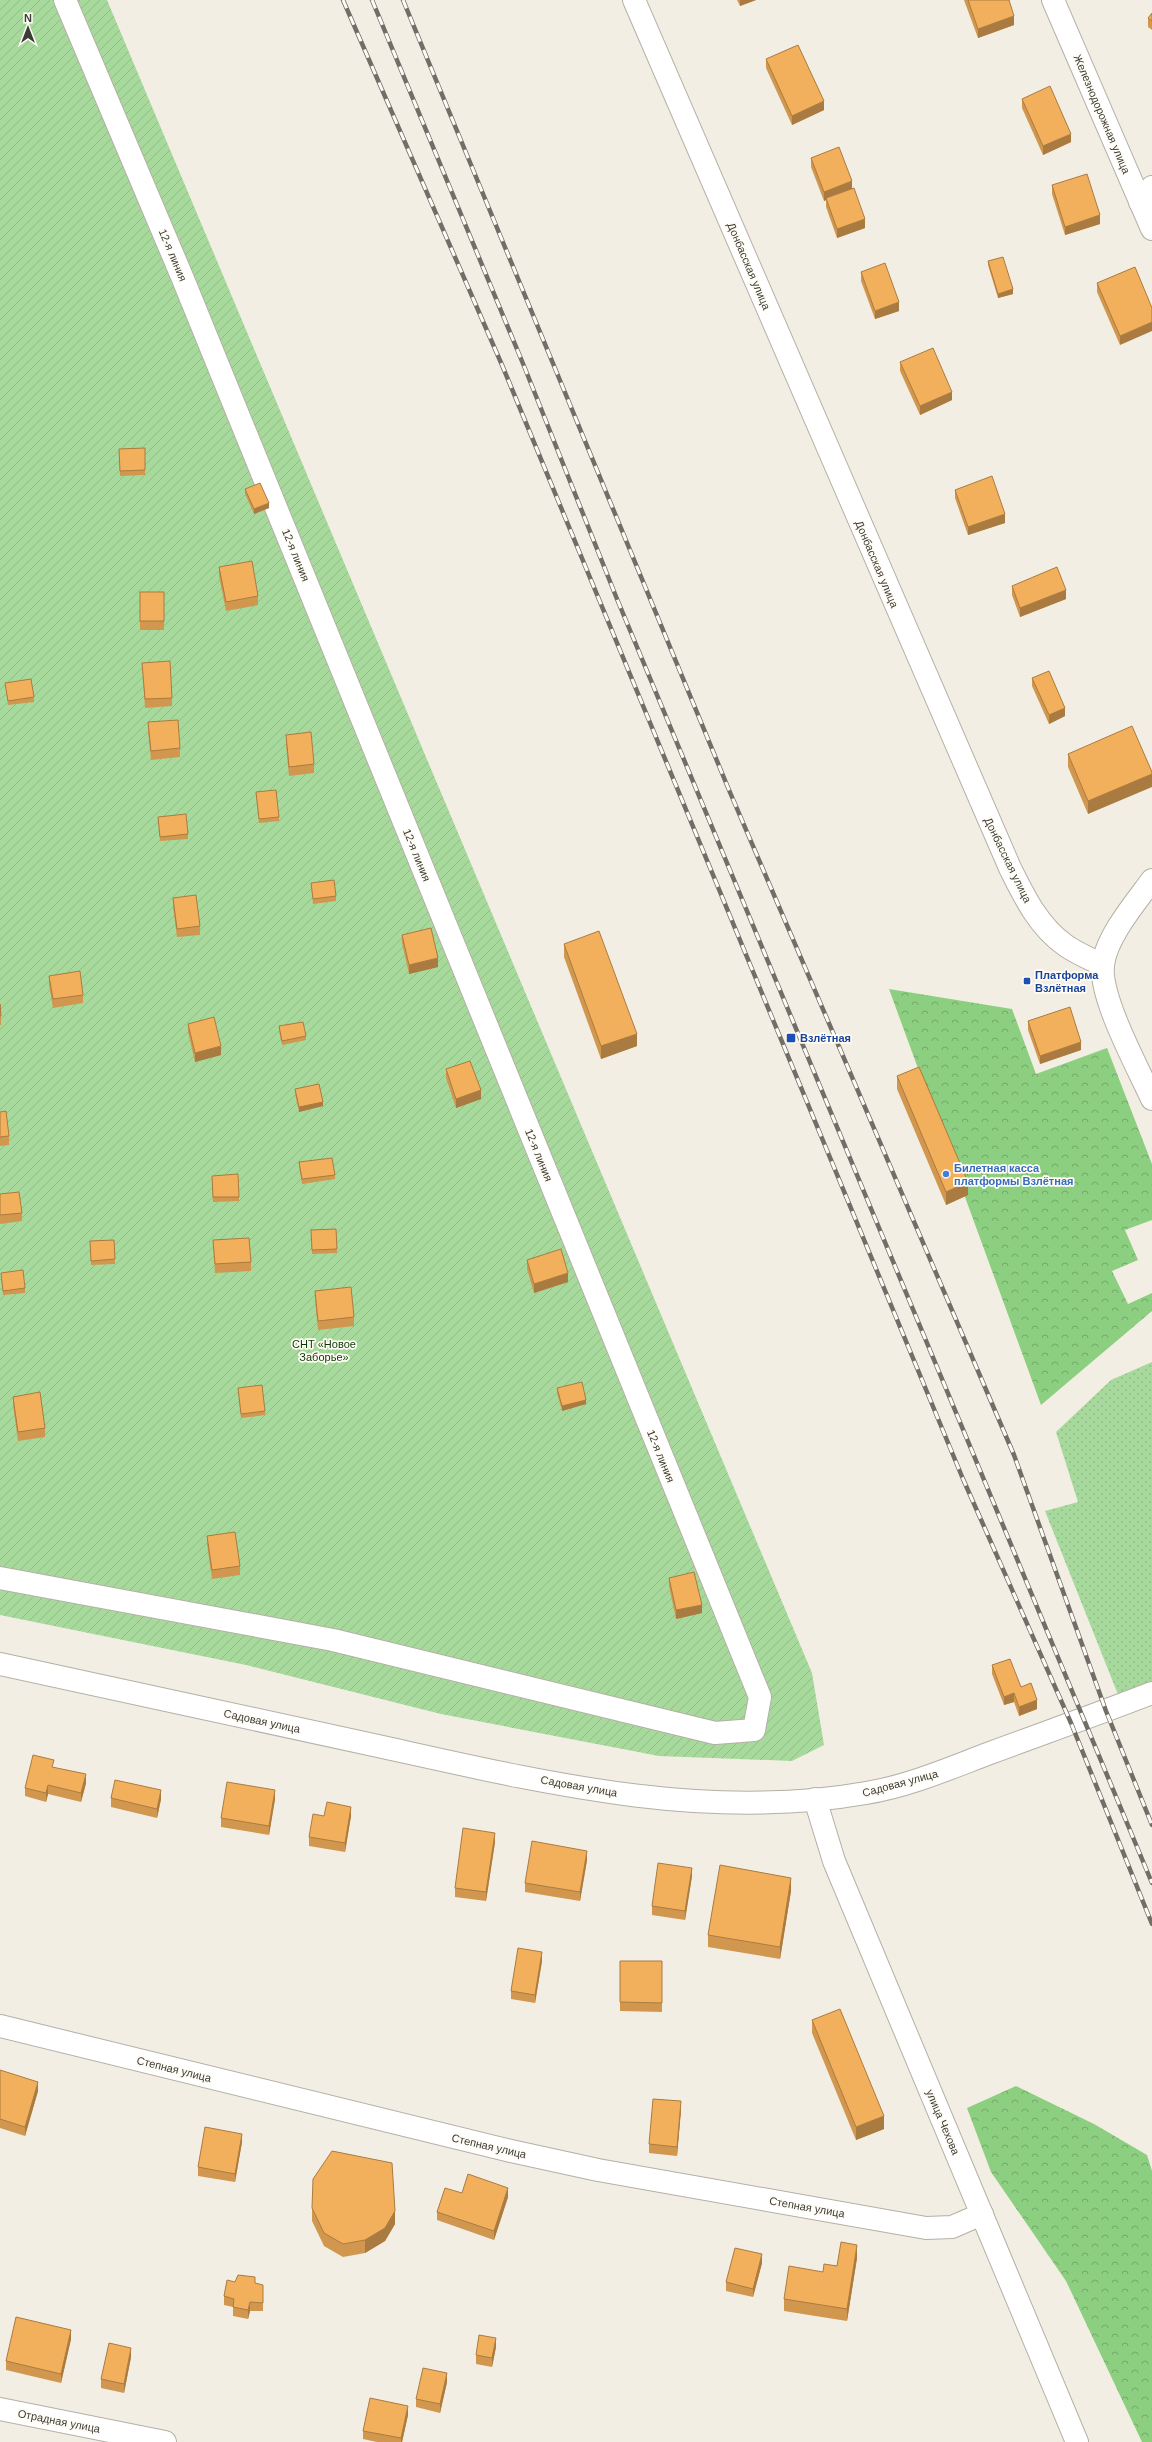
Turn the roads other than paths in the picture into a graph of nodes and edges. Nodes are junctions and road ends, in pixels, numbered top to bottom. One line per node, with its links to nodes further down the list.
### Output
1 (65, 0): 9 (street, 12-я линия)
2 (634, 0): 7 (street, Донбасская улица)
3 (1053, 0): 4 (street, Железнодорожная улица)
4 (1146, 195): 5 (street, Железнодорожная улица)
5 (1152, 229)
6 (1152, 880): 7 (street)
7 (1103, 965): 8 (street)
8 (1152, 1099)
9 (0, 1578)
10 (0, 1664): 12 (street, Садовая улица)
11 (1152, 1693): 12 (street, Садовая улица)
12 (815, 1799): 14 (street, улица Чехова)
13 (0, 2026): 14 (street, Степная улица)
14 (982, 2214): 17 (street, улица Чехова)
15 (0, 2409): 16 (street, Отрадная улица)
16 (165, 2442)
17 (1077, 2442)

